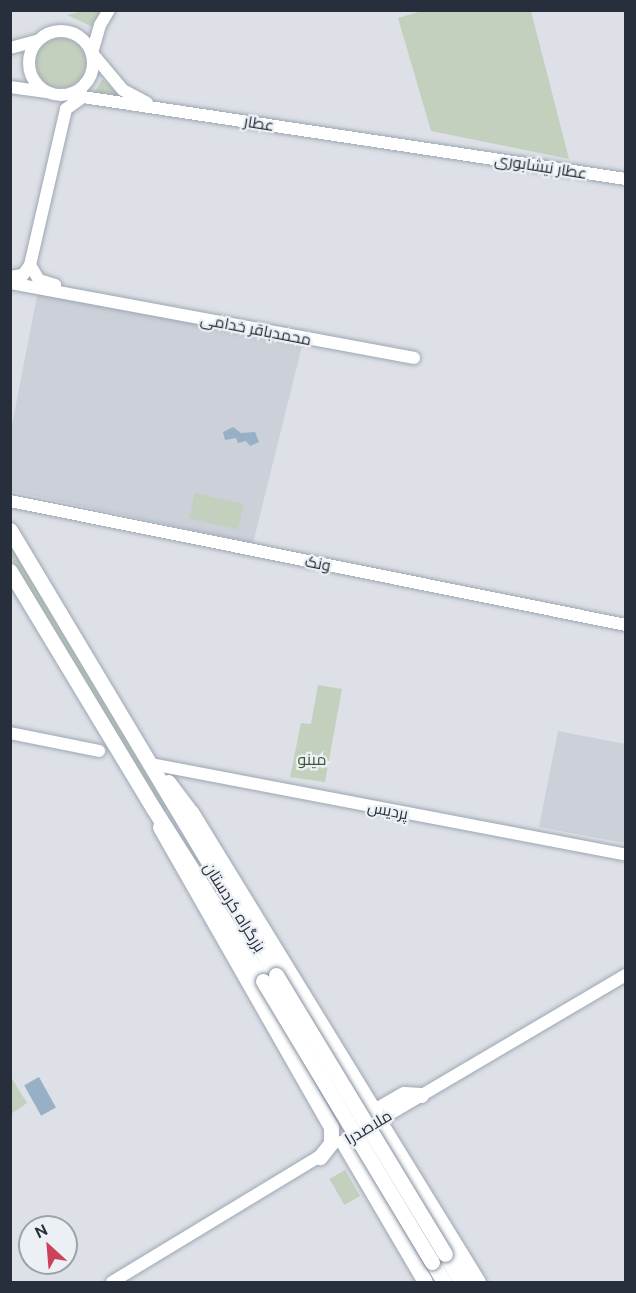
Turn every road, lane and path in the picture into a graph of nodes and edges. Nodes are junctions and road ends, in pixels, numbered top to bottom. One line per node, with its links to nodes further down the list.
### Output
1 (109, 10): 4 (main road)
2 (37, 41): 3 (main road); 4 (main road); 6 (main road)
3 (10, 48)
4 (92, 53): 6 (main road); 7 (main road)
5 (10, 87): 6 (main road)
6 (47, 92): 8 (main road)
7 (156, 108): 8 (main road, عطار); 9 (main road, عطار)
8 (62, 125): 11 (main road)
9 (456, 153): 10 (main road, عطار نیشابوری)
10 (626, 179)
11 (30, 265): 12 (main road); 14 (main road, محمدباقر خدامی)
12 (10, 277)
13 (10, 283): 14 (main road, محمدباقر خدامی)
14 (97, 300): 15 (main road, محمدباقر خدامی)
15 (414, 358)
16 (10, 501): 19 (main road, ونک)
17 (10, 530): 22 (highway, بزرگراه کردستان)
18 (10, 570): 23 (highway, بزرگراه کردستان)
19 (626, 625)
20 (10, 733): 21 (main road)
21 (99, 750)
22 (151, 764): 24 (main road, پردیس); 26 (highway, بزرگراه کردستان); 27 (highway)
23 (153, 808): 26 (highway, بزرگراه کردستان); 28 (highway)
24 (626, 855)
25 (626, 975): 29 (main road, ملاصدرا)
26 (270, 978): 35 (highway, بزرگراه کردستان, bridge)
27 (325, 1030): 28 (highway); 29 (highway)
28 (287, 1050): 32 (highway)
29 (421, 1095): 30 (main road, ملاصدرا)
30 (379, 1120): 31 (main road, ملاصدرا); 33 (highway)
31 (343, 1142): 32 (main road, ملاصدرا); 34 (highway)
32 (320, 1157): 36 (main road, ملاصدرا)
33 (406, 1166): 34 (highway); 40 (highway)
34 (369, 1186): 37 (highway)
35 (438, 1258): 38 (highway, بزرگراه کردستان); 39 (highway, بزرگراه کردستان)
36 (112, 1282)
37 (425, 1282)
38 (444, 1282)
39 (461, 1282)
40 (478, 1282)

